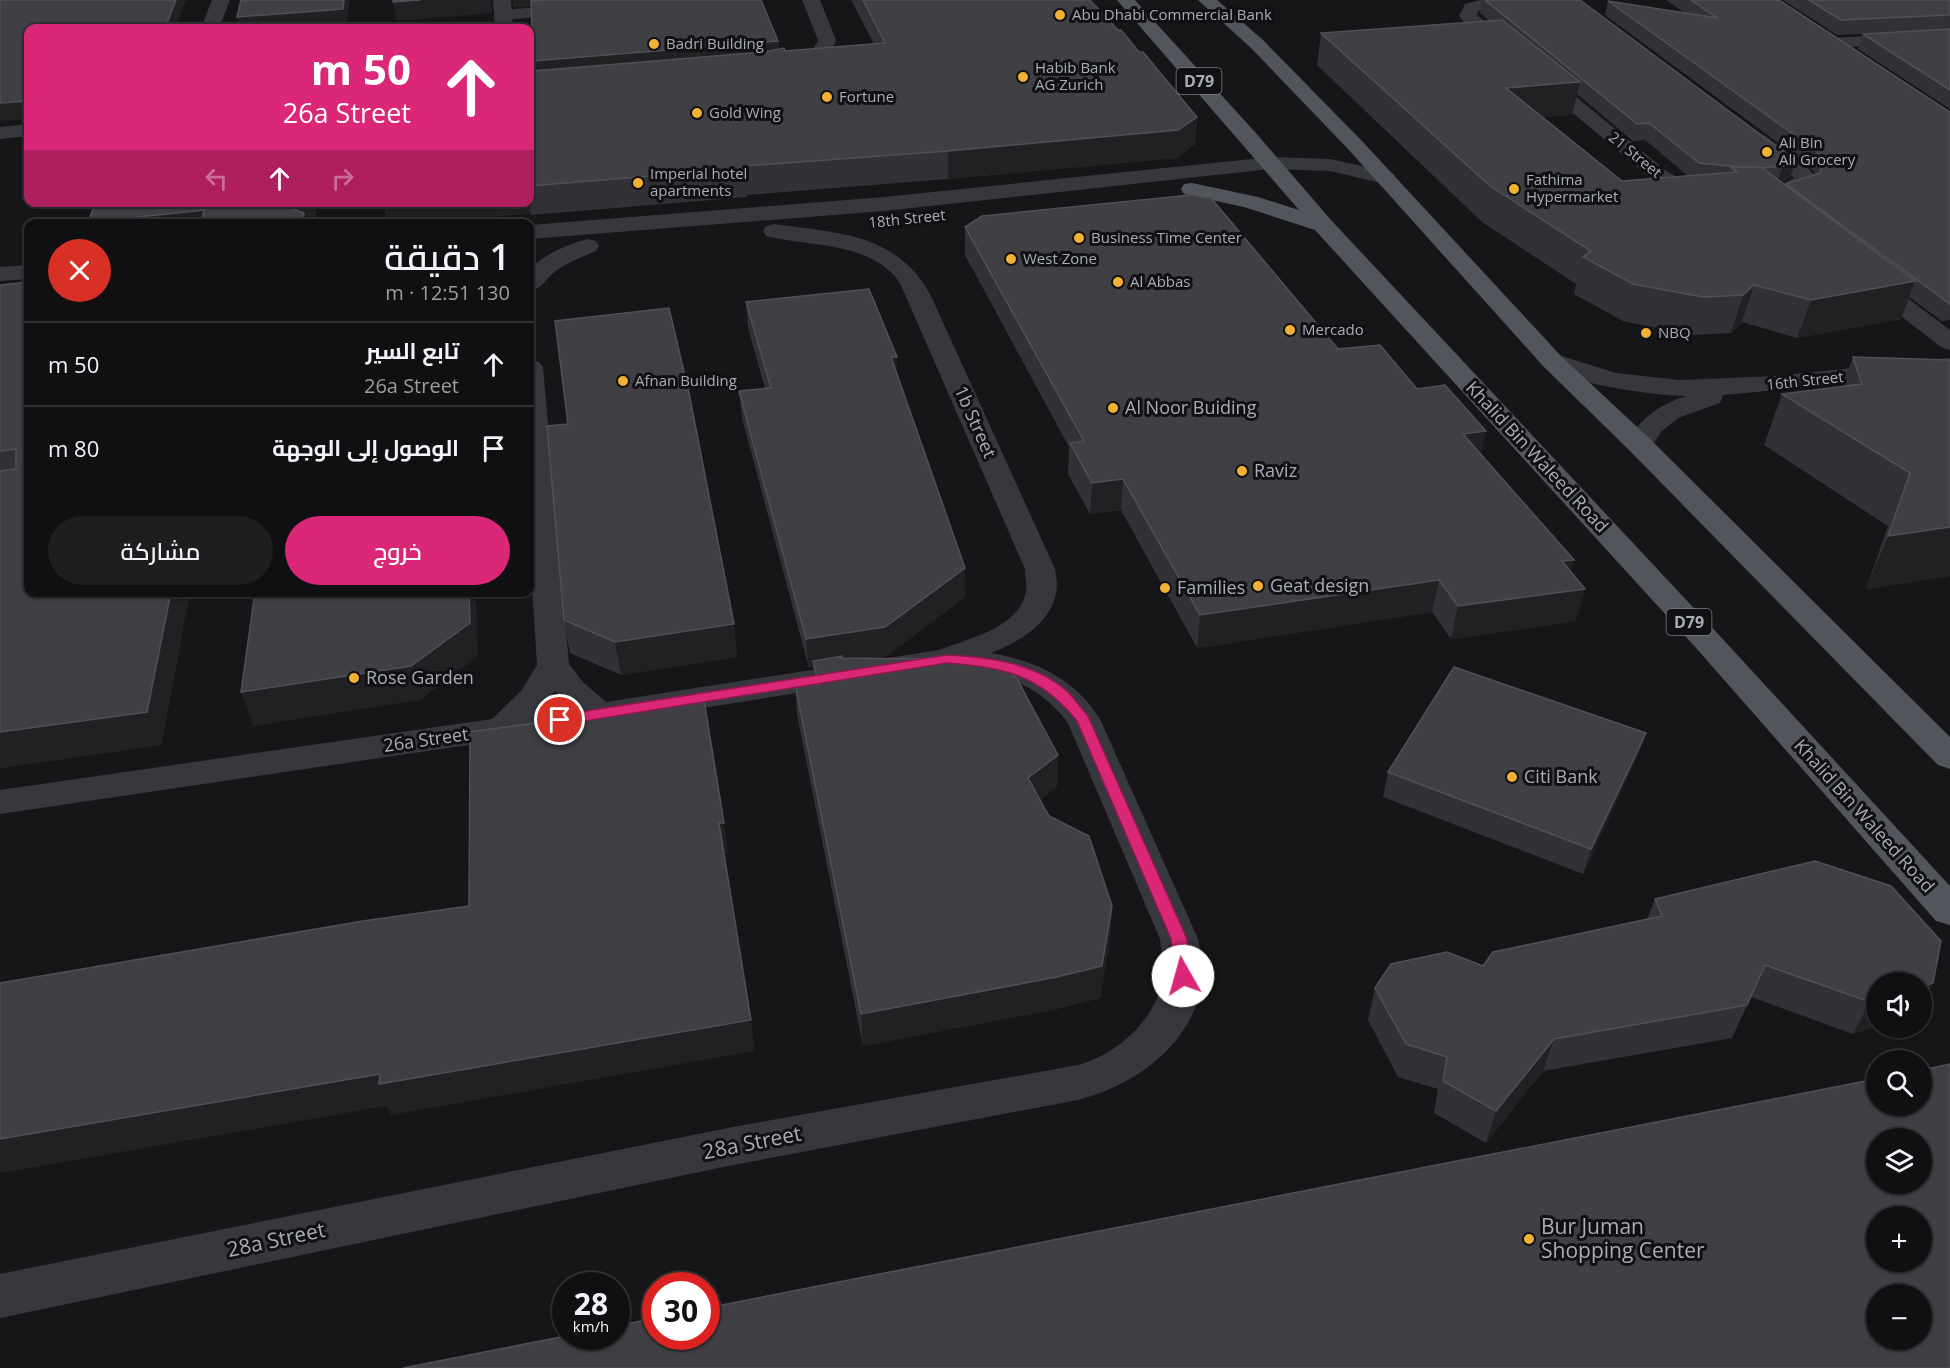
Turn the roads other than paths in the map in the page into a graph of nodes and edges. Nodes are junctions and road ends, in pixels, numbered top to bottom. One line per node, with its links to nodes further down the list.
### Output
1 (221, 0): 9 (street)
2 (811, 0): 14 (street)
3 (1126, 0): 20 (main road, Khalid Bin Waleed Road / D79)
4 (1207, 0): 18 (main road)
5 (1526, 0): 6 (street)
6 (1504, 1): 23 (street, 21 Street)
7 (597, 8): 8 (street)
8 (503, 15)
9 (212, 24)
10 (1814, 31): 12 (street)
11 (1950, 36): 12 (street)
12 (1832, 44): 13 (street)
13 (1862, 63)
14 (767, 70)
15 (1743, 128): 24 (street)
16 (24, 130): 17 (street)
17 (0, 133)
18 (1355, 146): 19 (street); 21 (main road)
19 (1330, 165): 20 (street); 21 (street)
20 (1277, 170): 22 (street, 18th Street); 25 (main road, Khalid Bin Waleed Road / D79); 27 (street, 18th Street)
21 (1385, 178): 37 (main road)
22 (1192, 189): 25 (main road); 26 (street, 18th Street)
23 (1722, 195)
24 (1783, 215)
25 (1323, 225): 49 (main road, Khalid Bin Waleed Road / D79)
26 (774, 231): 28 (street, 18th Street); 42 (street, 1b Street)
27 (534, 232)
28 (588, 246): 29 (street, 18th Street); 33 (street)
29 (534, 251)
30 (1848, 264): 36 (street)
31 (24, 272): 32 (street)
32 (0, 274)
33 (534, 279)
34 (24, 292): 35 (street)
35 (0, 294)
36 (1950, 342)
37 (1552, 361): 39 (street, 16th Street); 40 (main road)
38 (1950, 366): 39 (street, 16th Street)
39 (1732, 389): 40 (street, 16th Street)
40 (1639, 444): 47 (main road)
41 (534, 455): 43 (street)
42 (947, 659): 44 (street, 26a Street); 45 (street, 26a Street)
43 (553, 665): 44 (street); 46 (street)
44 (599, 714): 46 (street, 26a Street)
45 (1083, 719): 50 (street, 28a Street)
46 (502, 729): 48 (street, 26a Street)
47 (1950, 757)
48 (0, 801)
49 (1950, 911)
50 (0, 1296)

